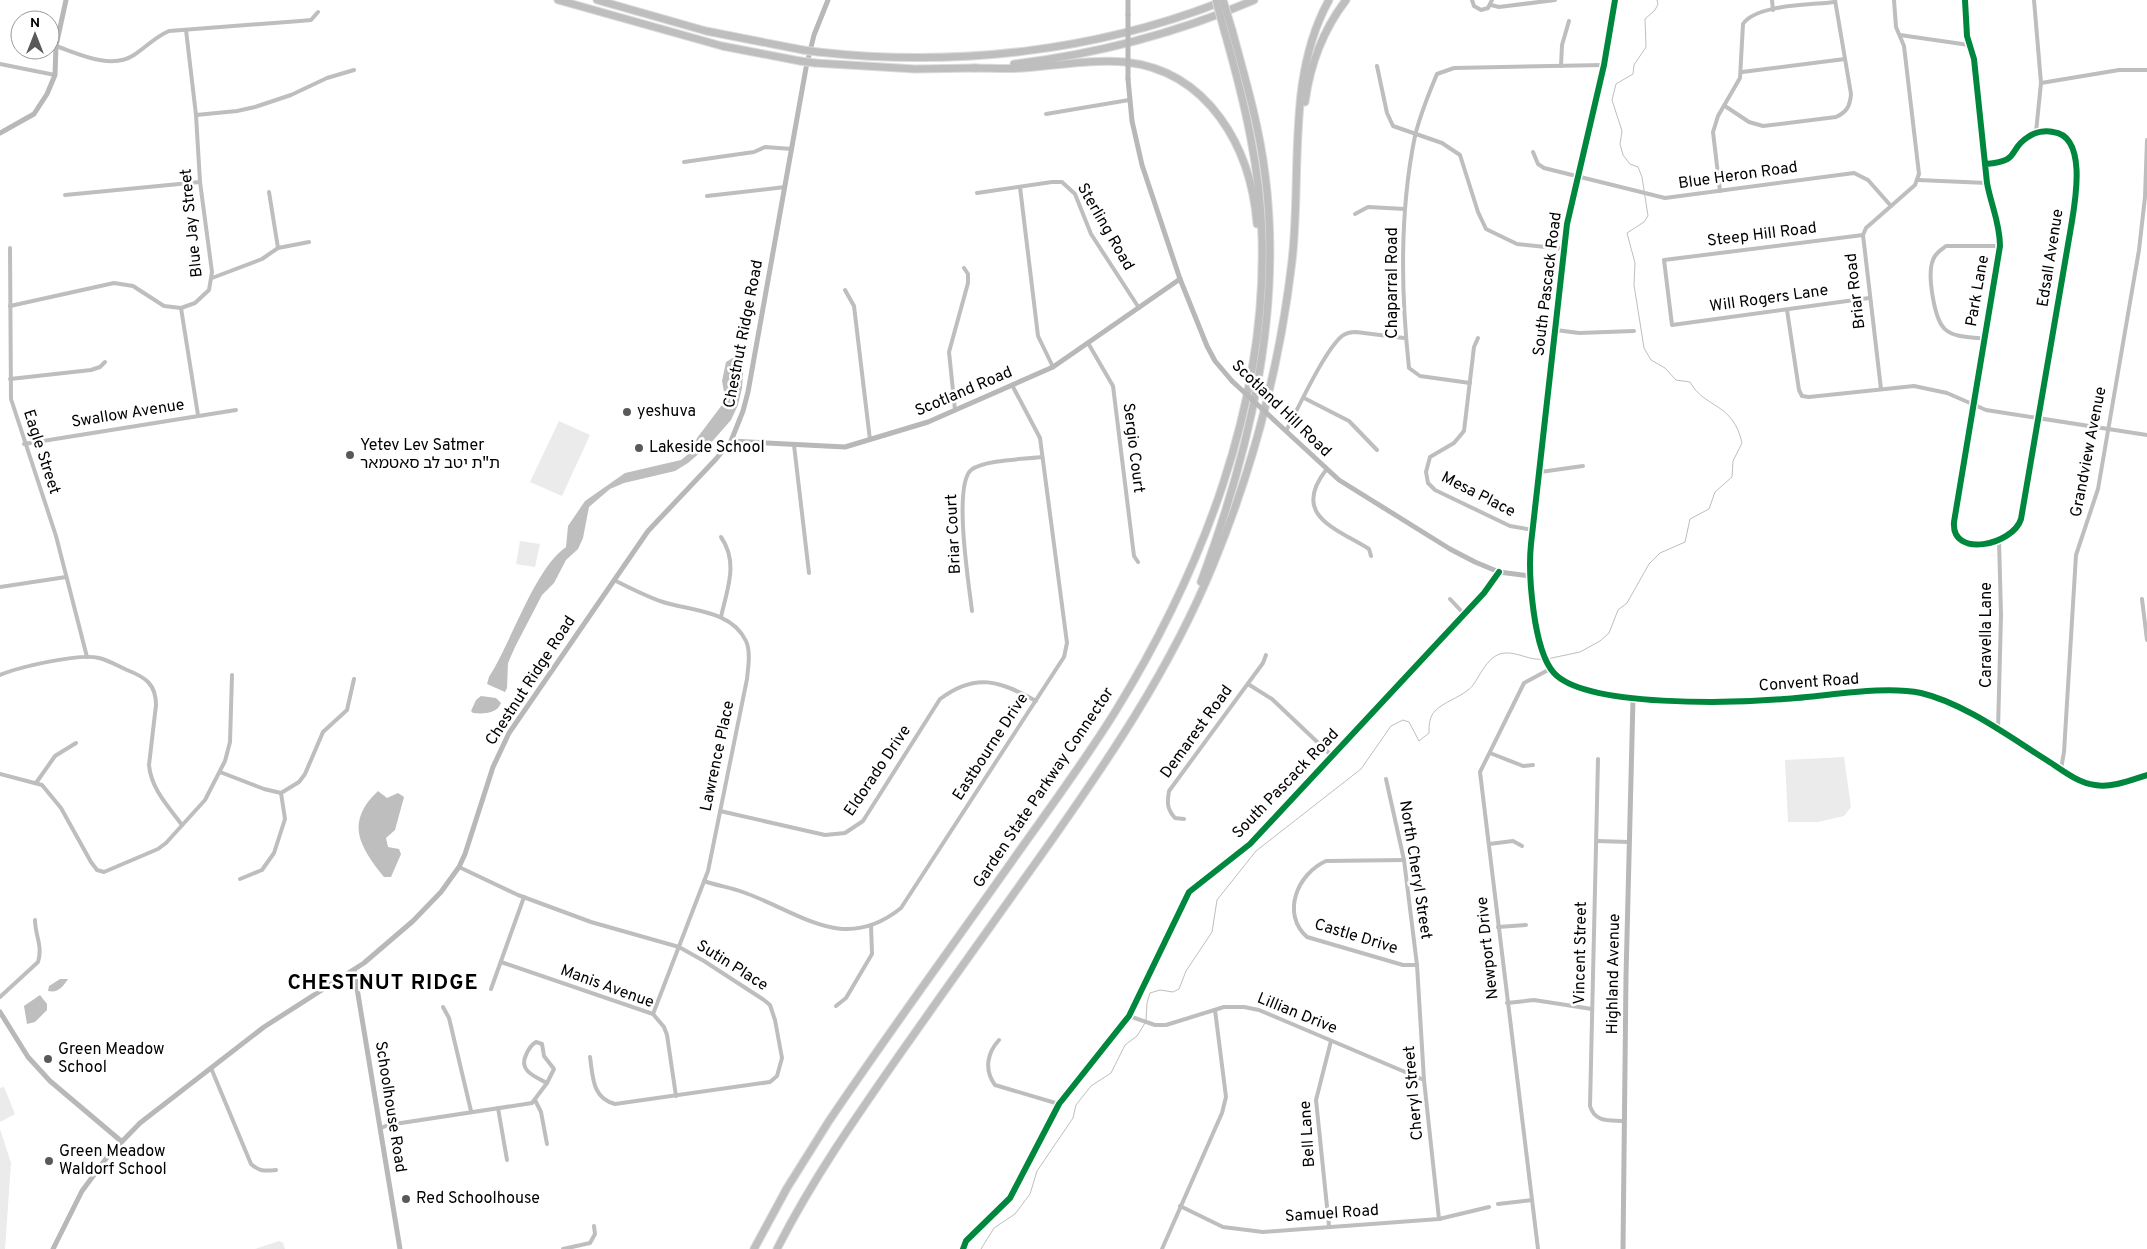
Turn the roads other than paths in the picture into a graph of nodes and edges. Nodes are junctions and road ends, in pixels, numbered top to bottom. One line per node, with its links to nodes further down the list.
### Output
1 (66, 0): 24 (street)
2 (558, 0): 36 (highway, bridge)
3 (597, 0): 7 (highway, bridge)
4 (828, 0): 51 (street, Chestnut Ridge Road)
5 (1128, 0): 42 (street, Scotland Hill Road, bridge)
6 (1216, 0): 26 (highway, bridge)
7 (1225, 0): 26 (highway, bridge)
8 (1254, 0): 36 (highway)
9 (1329, 0): 49 (highway)
10 (1346, 0): 49 (highway)
11 (1472, 0): 20 (street)
12 (1492, 0): 20 (street)
13 (1555, 0): 20 (street)
14 (1615, 0): 33 (street, South Pascack Road)
15 (1772, 0): 21 (street)
16 (1894, 0): 27 (street)
17 (1965, 0): 28 (street, Park Lane)
18 (2034, 0): 41 (street)
19 (1835, 1): 21 (street); 30 (street)
20 (1491, 5)
21 (1773, 10): 39 (street)
22 (318, 12): 25 (street)
23 (1569, 21): 35 (street)
24 (60, 28)
25 (186, 30): 29 (street); 45 (street, Blue Jay Street)
26 (1228, 32): 80 (highway); 132 (highway)
27 (1899, 35): 28 (street); 56 (street)
28 (1969, 44): 54 (street, Park Lane)
29 (60, 47)
30 (1845, 58): 39 (street); 43 (street)
31 (56, 60): 40 (street)
32 (0, 64): 40 (street)
33 (1604, 65): 35 (street, Chaparral Road); 55 (street, South Pascack Road)
34 (1377, 66): 48 (street)
35 (1561, 66): 48 (street, Chaparral Road)
36 (973, 68): 80 (highway)
37 (354, 70): 45 (street)
38 (2147, 70): 41 (street)
39 (1742, 72): 43 (street)
40 (55, 75): 47 (street)
41 (2041, 83): 46 (street)
42 (1129, 100): 44 (street); 77 (street, Scotland Hill Road)
43 (1725, 106): 61 (street)
44 (1046, 114)
45 (196, 115): 57 (street, Blue Jay Street)
46 (2036, 132): 54 (street); 103 (street, Edsall Avenue)
47 (0, 133)
48 (1416, 134): 67 (street, Chaparral Road); 74 (street)
49 (1300, 135): 132 (highway)
50 (2147, 140): 104 (street, Grandview Avenue)
51 (792, 149): 53 (street); 59 (street, Chestnut Ridge Road)
52 (1533, 152): 55 (street, Blue Heron Road)
53 (684, 162)
54 (1986, 164): 58 (street, Park Lane)
55 (1577, 177): 61 (street, Blue Heron Road); 74 (street, South Pascack Road)
56 (1918, 180): 58 (street); 66 (street, Briar Road)
57 (200, 182): 64 (street); 76 (street, Blue Jay Street)
58 (1987, 183): 71 (street, Park Lane)
59 (785, 187): 65 (street); 108 (street, Chestnut Ridge Road)
60 (1020, 187): 63 (street, Sterling Road); 83 (street, Sterling Road); 93 (street)
61 (1720, 191): 66 (street, Blue Heron Road)
62 (269, 192): 73 (street)
63 (977, 193)
64 (65, 195)
65 (707, 196)
66 (1891, 206): 69 (street, Briar Road)
67 (1405, 209): 68 (street); 88 (street, Chaparral Road)
68 (1355, 214)
69 (1863, 234): 79 (street, Briar Road); 85 (street, Steep Hill Road)
70 (309, 242): 73 (street)
71 (2000, 246): 90 (street, Park Lane); 90 (street)
72 (10, 248): 81 (street, Eagle Street)
73 (278, 248): 76 (street)
74 (1565, 249): 86 (street, South Pascack Road)
75 (964, 268): 101 (street)
76 (212, 278): 82 (street, Blue Jay Street)
77 (1180, 279): 83 (street, Scotland Road); 105 (street, Scotland Hill Road, bridge)
78 (845, 290): 107 (street)
79 (1869, 298): 84 (street, Will Rogers Lane); 97 (street, Briar Road)
80 (1261, 300): 213 (highway, Garden State Parkway Connector)
81 (10, 306): 82 (street); 94 (street, Eagle Street)
82 (182, 308): 102 (street)
83 (1139, 308): 91 (street, Scotland Road)
84 (1787, 310): 85 (street, Will Rogers Lane); 97 (street)
85 (1672, 325)
86 (1556, 330): 87 (street); 115 (street, South Pascack Road)
87 (1634, 331)
88 (1404, 338): 95 (street, Chaparral Road); 98 (street)
89 (1478, 338): 95 (street, Mesa Place)
90 (1984, 338): 99 (street, Park Lane)
91 (1088, 343): 93 (street, Scotland Road); 120 (street, Sergio Court)
92 (105, 362): 94 (street)
93 (1053, 367): 96 (street, Scotland Road)
94 (10, 379): 109 (street, Eagle Street)
95 (1470, 383): 116 (street, Mesa Place)
96 (1012, 385): 101 (street, Scotland Road); 112 (street, Eastbourne Drive)
97 (1881, 389): 99 (street)
98 (1304, 398): 105 (street); 111 (street)
99 (1974, 405): 103 (street); 118 (street, Park Lane)
100 (236, 410): 102 (street, Swallow Avenue)
101 (954, 410): 107 (street, Scotland Road)
102 (198, 415): 109 (street, Swallow Avenue)
103 (2039, 416): 104 (street); 118 (street)
104 (2107, 429): 106 (street); 149 (street, Grandview Avenue)
105 (1286, 432): 114 (street, Scotland Hill Road)
106 (2147, 435)
107 (870, 440): 110 (street, Scotland Road)
108 (731, 441): 110 (street, Scotland Road); 125 (street, Chestnut Ridge Road)
109 (24, 444): 124 (street, Eagle Street)
110 (794, 445): 122 (street)
111 (1377, 450)
112 (1042, 457): 129 (street, Briar Court); 142 (street, Eastbourne Drive)
113 (1583, 466): 115 (street)
114 (1326, 470): 119 (street); 121 (street, Scotland Hill Road)
115 (1540, 472): 116 (street, South Pascack Road)
116 (1533, 530): 123 (street, South Pascack Road)
117 (722, 538): 131 (street)
118 (1999, 540): 143 (street, Caravella Lane)
119 (1371, 556)
120 (1138, 562)
121 (1499, 572): 123 (street, Scotland Hill Road); 130 (street, South Pascack Road)
122 (809, 573)
123 (1530, 576): 136 (street)
124 (66, 577): 126 (street); 135 (street, Eagle Street)
125 (614, 580): 131 (street, Lawrence Place); 164 (street, Chestnut Ridge Road)
126 (0, 587)
127 (1450, 599): 130 (street)
128 (2142, 599): 133 (street)
129 (972, 610)
130 (1464, 614): 146 (street, South Pascack Road)
131 (721, 617): 156 (street, Lawrence Place)
132 (1183, 632): 214 (highway, Garden State Parkway Connector)
133 (2147, 640)
134 (1266, 655): 140 (street, Demarest Road)
135 (87, 657): 137 (street); 158 (street)
136 (1549, 667): 141 (street, Convent Road); 145 (street, Newport Drive)
137 (0, 675)
138 (232, 675): 150 (street)
139 (354, 679): 155 (street)
140 (1248, 684): 146 (street); 157 (street, Demarest Road)
141 (1633, 699): 143 (street, Convent Road); 160 (street, Highland Avenue)
142 (1036, 701): 156 (street, Eldorado Drive); 169 (street, Eastbourne Drive)
143 (1998, 730): 149 (street, Convent Road)
144 (76, 743): 154 (street)
145 (1490, 753): 148 (street); 161 (street, Newport Drive)
146 (1332, 756): 185 (street, South Pascack Road)
147 (1598, 759): 159 (street, Vincent Street)
148 (1532, 765)
149 (2061, 769): 152 (street, Convent Road)
150 (220, 772): 155 (street); 158 (street)
151 (0, 774): 154 (street)
152 (2147, 775)
153 (1386, 779): 163 (street, North Cheryl Street)
154 (36, 783): 158 (street)
155 (280, 793): 165 (street)
156 (720, 811): 166 (street, Lawrence Place)
157 (1184, 819)
158 (182, 825)
159 (1596, 841): 160 (street); 181 (street, Vincent Street)
160 (1629, 842): 197 (street, Highland Avenue)
161 (1489, 844): 162 (street); 171 (street, Newport Drive)
162 (1522, 846)
163 (1404, 860): 174 (street, North Cheryl Street); 174 (street, Castle Drive)
164 (459, 868): 167 (street, Sutin Place); 175 (street, Chestnut Ridge Road)
165 (240, 879)
166 (704, 881): 169 (street, Eastbourne Drive); 172 (street, Lawrence Place)
167 (524, 897): 172 (street, Sutin Place); 173 (street)
168 (35, 920): 177 (street)
169 (871, 925): 179 (street)
170 (1526, 925): 171 (street)
171 (1498, 927): 178 (street, Newport Drive)
172 (679, 947): 184 (street, Lawrence Place); 192 (street, Sutin Place)
173 (501, 962): 176 (street); 184 (street, Manis Avenue)
174 (1417, 965): 190 (street, Cheryl Street)
175 (354, 970): 189 (street, Chestnut Ridge Road); 198 (street, Schoolhouse Road)
176 (491, 989)
177 (0, 998)
178 (1507, 1003): 181 (street); 203 (street, Newport Drive)
179 (836, 1006)
180 (444, 1008): 196 (street)
181 (1592, 1009): 197 (street, Vincent Street)
182 (1215, 1010): 185 (street, Lillian Drive); 187 (street, Lillian Drive); 205 (street)
183 (0, 1012): 199 (street)
184 (653, 1014): 192 (street, Manis Avenue)
185 (1129, 1016): 194 (street, South Pascack Road)
186 (999, 1040): 194 (street)
187 (1331, 1041): 190 (street, Lillian Drive); 209 (street, Bell Lane)
188 (590, 1057): 192 (street, Sutin Place)
189 (211, 1068): 199 (street, Chestnut Ridge Road); 202 (street)
190 (1424, 1080): 207 (street, Cheryl Street)
191 (547, 1083): 191 (street); 193 (street)
192 (676, 1096)
193 (535, 1100): 195 (street); 200 (street)
194 (1059, 1104): 215 (street, South Pascack Road)
195 (498, 1108): 196 (street); 201 (street)
196 (471, 1111): 198 (street)
197 (1624, 1121): 218 (street, Highland Avenue)
198 (381, 1128): 211 (street, Schoolhouse Road)
199 (121, 1141): 210 (street, Chestnut Ridge Road)
200 (546, 1144)
201 (507, 1160)
202 (276, 1170)
203 (1532, 1200): 204 (street); 217 (street, Newport Drive)
204 (1498, 1204)
205 (1180, 1206): 209 (street, Samuel Road); 216 (street)
206 (1489, 1207): 207 (street, Samuel Road)
207 (1439, 1219): 209 (street, Samuel Road)
208 (594, 1226): 212 (street)
209 (1329, 1226)
210 (53, 1249)
211 (400, 1249)
212 (564, 1249)
213 (754, 1249)
214 (777, 1249)
215 (963, 1249)
216 (1162, 1249)
217 (1538, 1249)
218 (1623, 1249)

